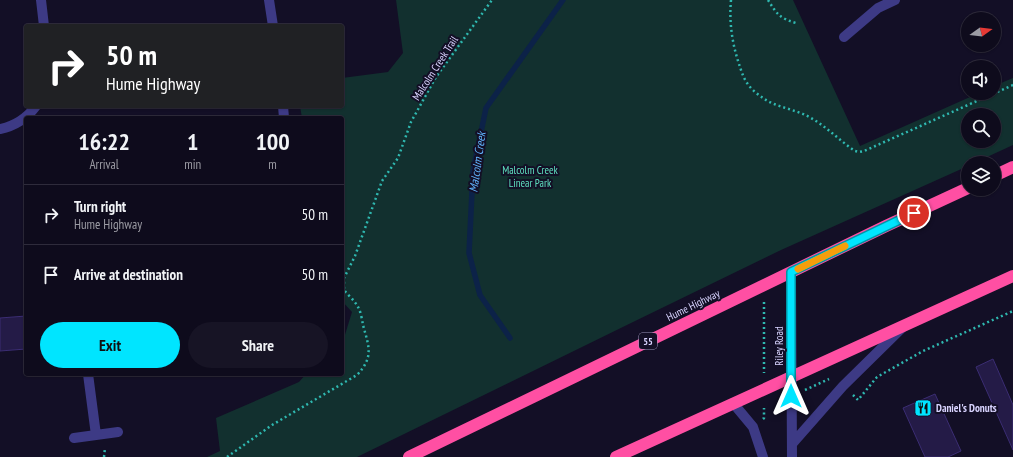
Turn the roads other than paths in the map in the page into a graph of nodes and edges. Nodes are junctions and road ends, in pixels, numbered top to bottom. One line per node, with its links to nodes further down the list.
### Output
1 (41, 0): 4 (street)
2 (269, 0): 5 (street)
3 (895, 0): 6 (street)
4 (44, 24)
5 (273, 24)
6 (844, 37)
7 (24, 119): 8 (street)
8 (0, 129)
9 (1013, 167): 10 (highway)
10 (1001, 173)
11 (961, 191): 12 (highway, Hume Highway / 55)
12 (791, 272): 16 (street, Riley Road); 22 (highway, Hume Highway / 55)
13 (1013, 276): 14 (highway)
14 (905, 325): 16 (highway); 21 (street)
15 (88, 376): 19 (street)
16 (791, 377): 17 (highway); 21 (street, Riley Road)
17 (733, 404): 23 (highway); 24 (street)
18 (118, 432): 19 (street)
19 (96, 435): 20 (street)
20 (74, 438)
21 (792, 444): 25 (street, Riley Road)
22 (409, 457)
23 (616, 457)
24 (763, 457)
25 (792, 457)

